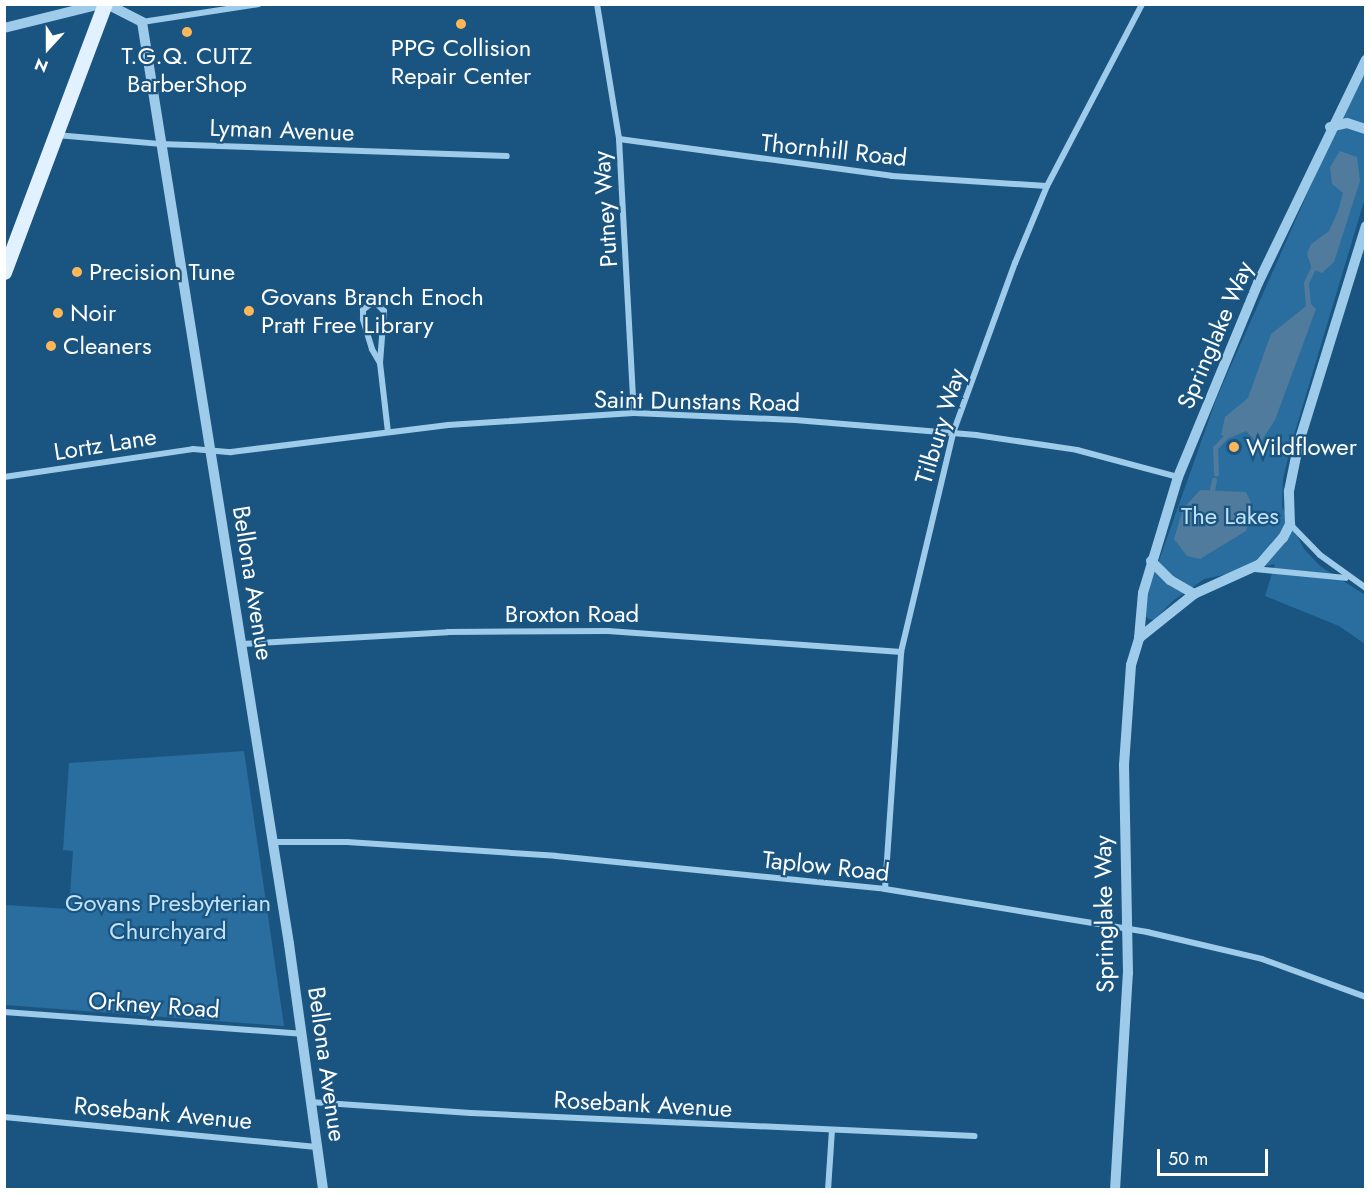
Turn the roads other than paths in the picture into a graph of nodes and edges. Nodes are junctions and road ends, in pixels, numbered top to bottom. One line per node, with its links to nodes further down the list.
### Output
1 (105, 4): 5 (street); 6 (street); 10 (main road)
2 (260, 4): 5 (street)
3 (597, 4): 11 (street, Putney Way)
4 (1142, 4): 14 (street, Tilbury Way)
5 (142, 22): 12 (street, Bellona Avenue)
6 (4, 27)
7 (1365, 60): 8 (street, Springlake Way)
8 (1330, 127): 9 (street); 23 (street, Springlake Way)
9 (1365, 129)
10 (56, 135): 12 (street, Lyman Avenue); 16 (main road)
11 (619, 139): 14 (street, Thornhill Road); 18 (street, Putney Way)
12 (160, 144): 13 (street, Lyman Avenue); 21 (street, Bellona Avenue)
13 (507, 156)
14 (1047, 186): 20 (street, Tilbury Way)
15 (1365, 226): 24 (street)
16 (4, 272)
17 (380, 363): 17 (street); 19 (street)
18 (634, 413): 19 (street, Saint Dunstans Road); 20 (street, Saint Dunstans Road)
19 (388, 432): 21 (street, Saint Dunstans Road)
20 (953, 433): 23 (street, Saint Dunstans Road); 32 (street, Tilbury Way)
21 (211, 450): 22 (street, Lortz Lane); 31 (street, Bellona Avenue)
22 (4, 477)
23 (1179, 477): 25 (street, Springlake Way)
24 (1290, 524): 26 (street); 27 (street)
25 (1151, 561): 29 (street); 30 (street, Springlake Way)
26 (1254, 568): 27 (street); 29 (street)
27 (1348, 579): 28 (street)
28 (1365, 588)
29 (1194, 594): 30 (street)
30 (1140, 638): 35 (street, Springlake Way)
31 (242, 644): 32 (street, Broxton Road); 33 (street, Bellona Avenue)
32 (901, 652): 34 (street, Tilbury Way)
33 (272, 842): 34 (street, Taplow Road); 38 (street, Bellona Avenue)
34 (885, 890): 35 (street, Taplow Road)
35 (1128, 928): 36 (street, Taplow Road); 46 (street, Springlake Way)
36 (1365, 997)
37 (4, 1012): 38 (street, Orkney Road)
38 (301, 1034): 39 (street, Bellona Avenue)
39 (310, 1102): 41 (street, Rosebank Avenue); 43 (street, Bellona Avenue)
40 (4, 1118): 43 (street, Rosebank Avenue)
41 (832, 1130): 42 (street, Rosebank Avenue); 45 (street)
42 (974, 1136)
43 (317, 1147): 44 (street, Bellona Avenue)
44 (323, 1190)
45 (828, 1190)
46 (1115, 1190)

